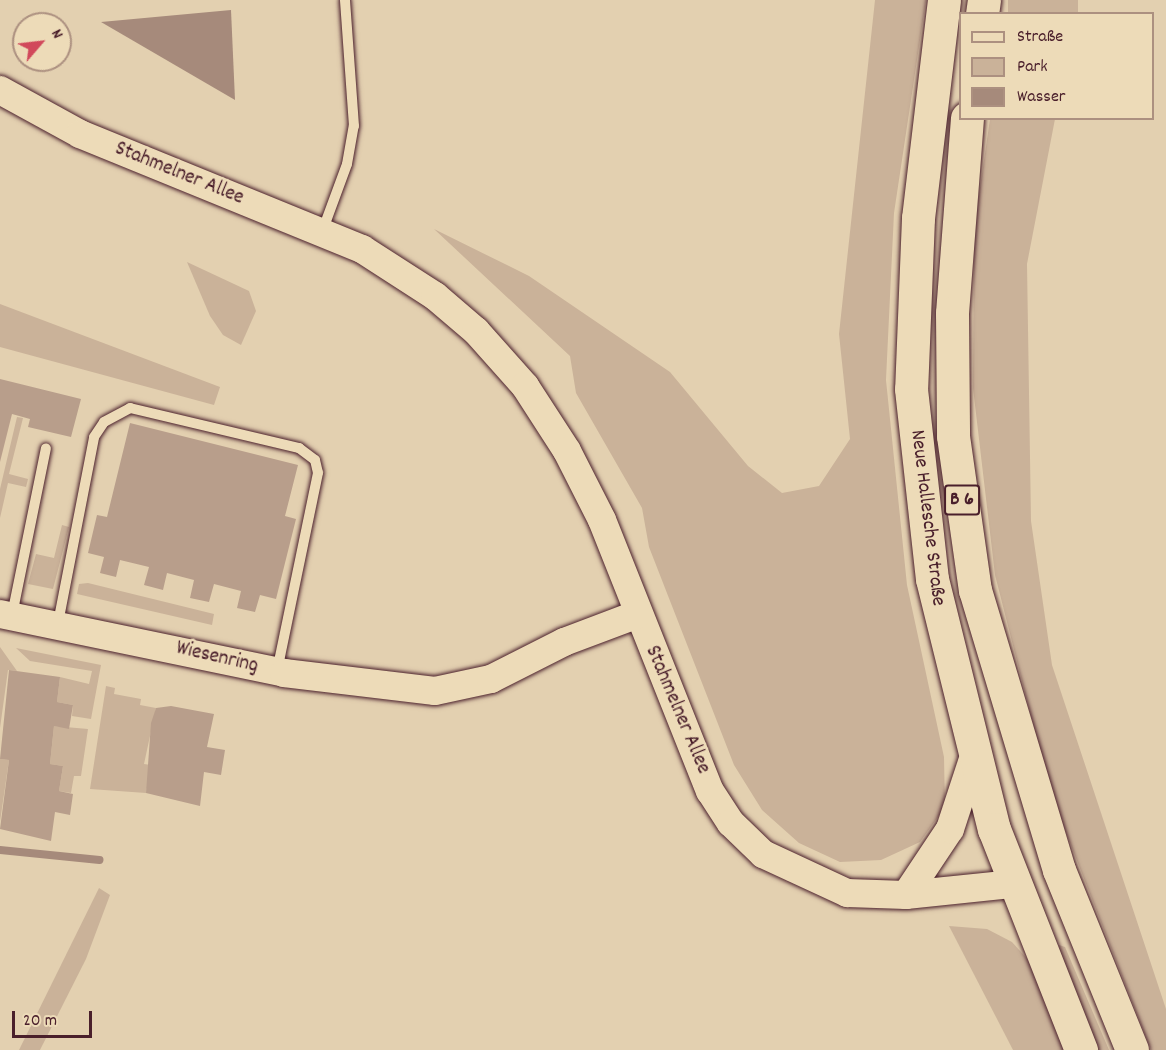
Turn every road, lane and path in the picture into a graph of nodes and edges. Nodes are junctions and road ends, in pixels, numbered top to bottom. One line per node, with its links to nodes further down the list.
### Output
1 (345, 0): 5 (lane)
2 (944, 0): 11 (main road, Neue Hallesche Straße / B 6)
3 (0, 90): 5 (street, Stahmelner Allee)
4 (967, 120): 12 (main road, Neue Hallesche Straße / B 6)
5 (322, 233): 7 (street, Stahmelner Allee)
6 (46, 448): 8 (lane)
7 (638, 614): 10 (street, Wiesenring); 14 (street, Stahmelner Allee)
8 (6, 615): 9 (street, Wiesenring)
9 (58, 623): 10 (street, Wiesenring); 10 (lane)
10 (277, 671)
11 (973, 759): 13 (main road, Neue Hallesche Straße / B 6); 14 (street)
12 (1059, 870): 13 (main road, Stahmelner Allee); 16 (main road, Neue Hallesche Straße / B 6)
13 (1012, 884): 14 (street, Stahmelner Allee); 15 (main road, Neue Hallesche Straße / B 6)
14 (906, 895)
15 (1081, 1050)
16 (1132, 1050)

